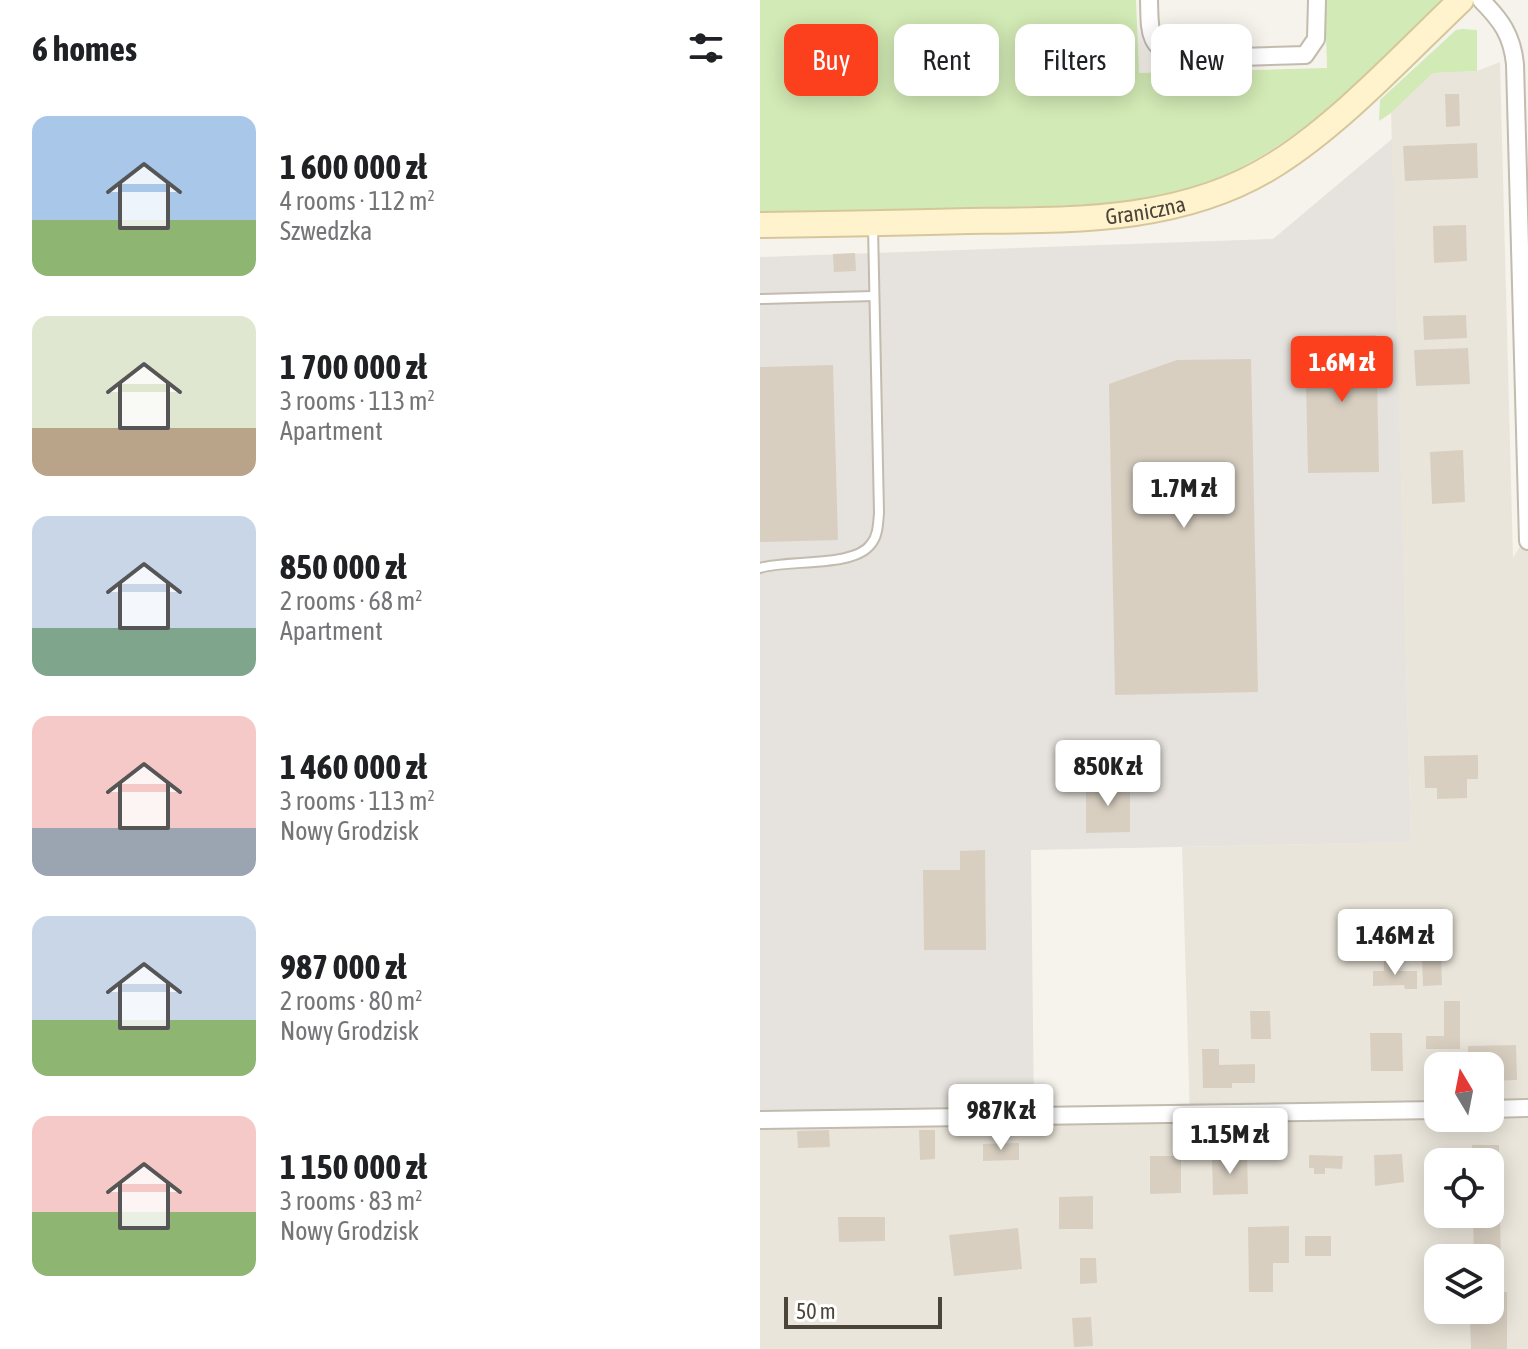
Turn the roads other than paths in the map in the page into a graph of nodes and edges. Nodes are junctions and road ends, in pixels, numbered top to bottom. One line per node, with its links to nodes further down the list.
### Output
1 (1149, 0): 2 (street)
2 (1317, 0)
3 (1461, 0): 5 (street, Graniczna)
4 (1481, 0): 9 (street)
5 (873, 223): 6 (street, Graniczna); 7 (lane)
6 (760, 225)
7 (874, 296): 8 (lane); 10 (lane)
8 (760, 299)
9 (1528, 541)
10 (760, 568)
11 (1528, 1108): 12 (street)
12 (1504, 1109)
13 (1424, 1110): 14 (street)
14 (760, 1120)

